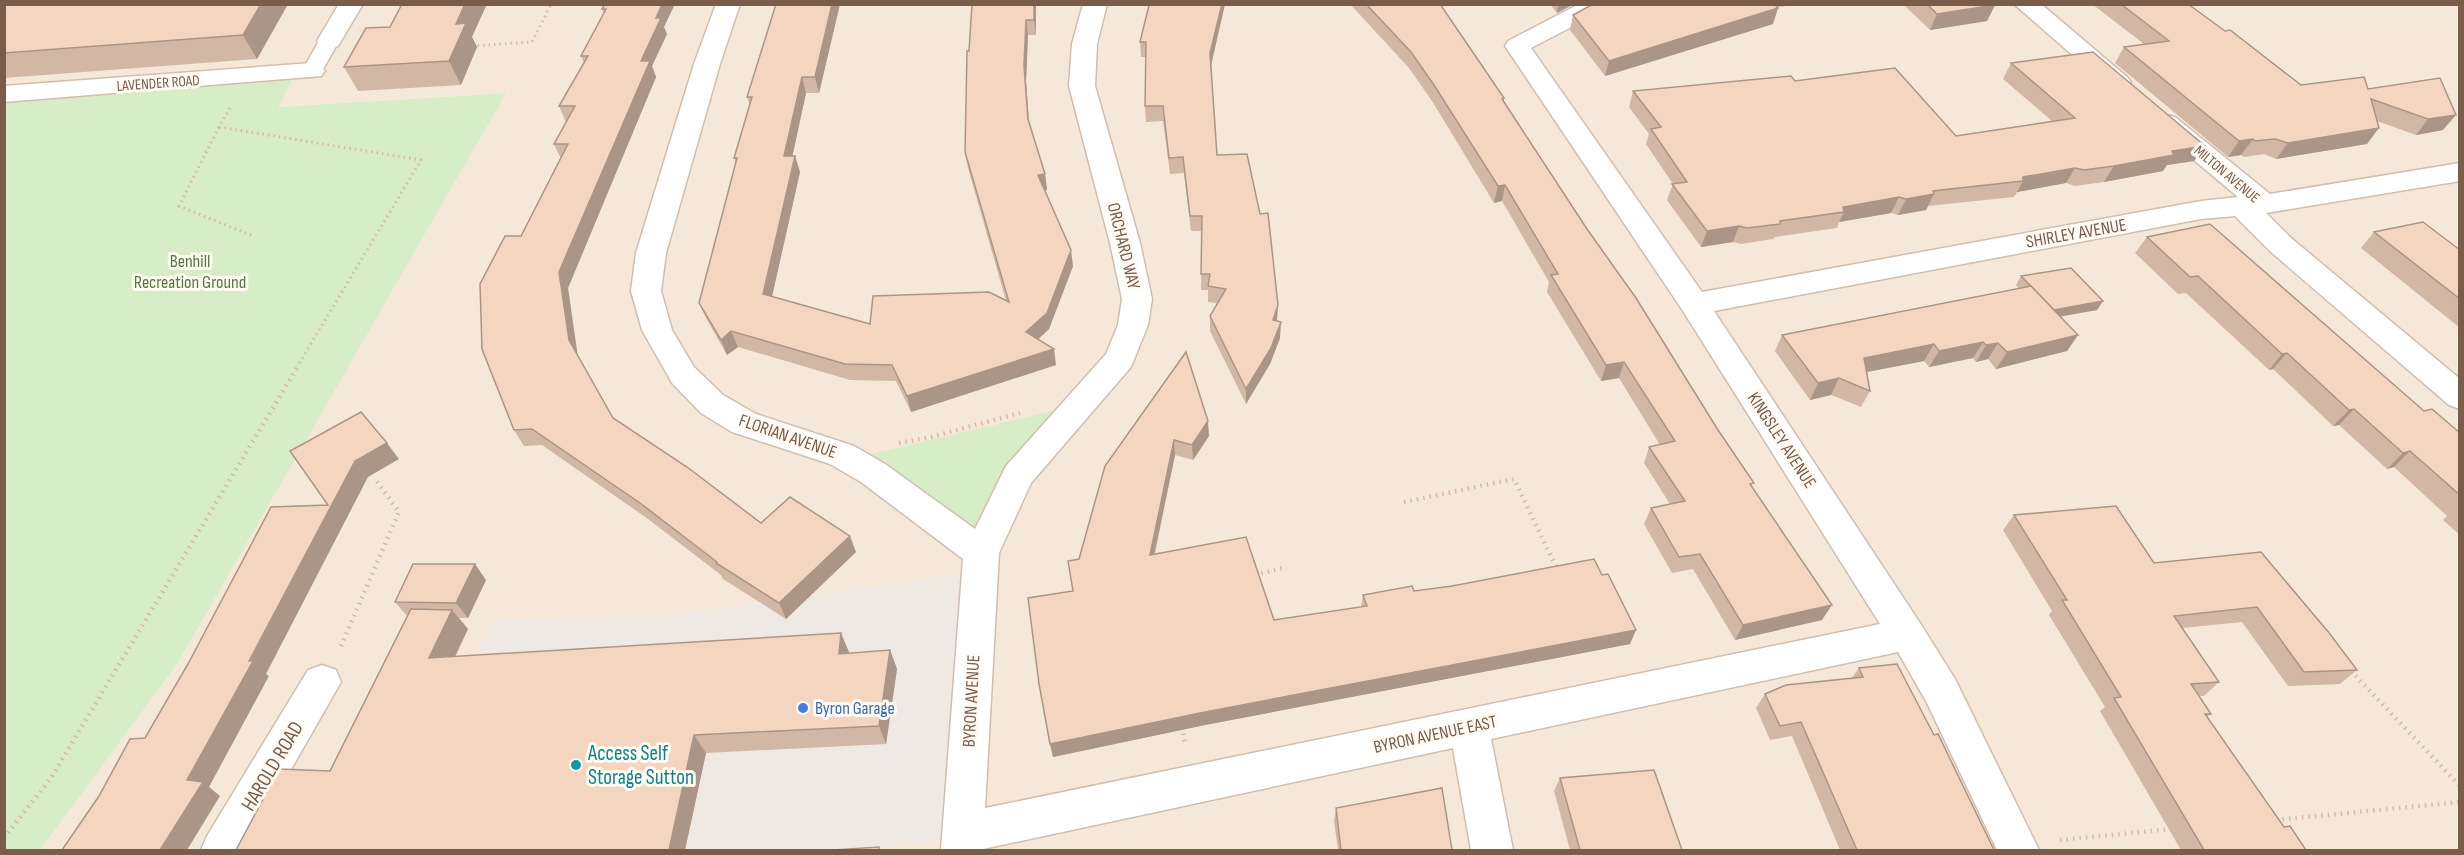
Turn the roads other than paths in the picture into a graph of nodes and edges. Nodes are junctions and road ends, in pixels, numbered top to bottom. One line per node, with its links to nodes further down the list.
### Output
1 (351, 4): 6 (street)
2 (728, 4): 13 (street, FLORIAN AVENUE)
3 (1095, 4): 13 (street, ORCHARD WAY)
4 (1598, 4): 11 (street, KINGSLEY AVENUE)
5 (2025, 4): 10 (street, MILTON AVENUE)
6 (329, 41): 7 (lane)
7 (312, 71): 8 (street, LAVENDER ROAD)
8 (4, 94)
9 (2460, 171): 10 (street, SHIRLEY AVENUE)
10 (2253, 206): 11 (street, SHIRLEY AVENUE); 12 (street, MILTON AVENUE)
11 (1694, 304): 14 (street, KINGSLEY AVENUE)
12 (2460, 397)
13 (981, 552): 17 (street, BYRON AVENUE)
14 (1907, 634): 16 (street, BYRON AVENUE EAST); 18 (street, KINGSLEY AVENUE)
15 (322, 682): 19 (street, HAROLD ROAD)
16 (1469, 727): 17 (street, BYRON AVENUE EAST); 20 (street)
17 (962, 842)
18 (2017, 847)
19 (222, 850)
20 (1492, 850)

